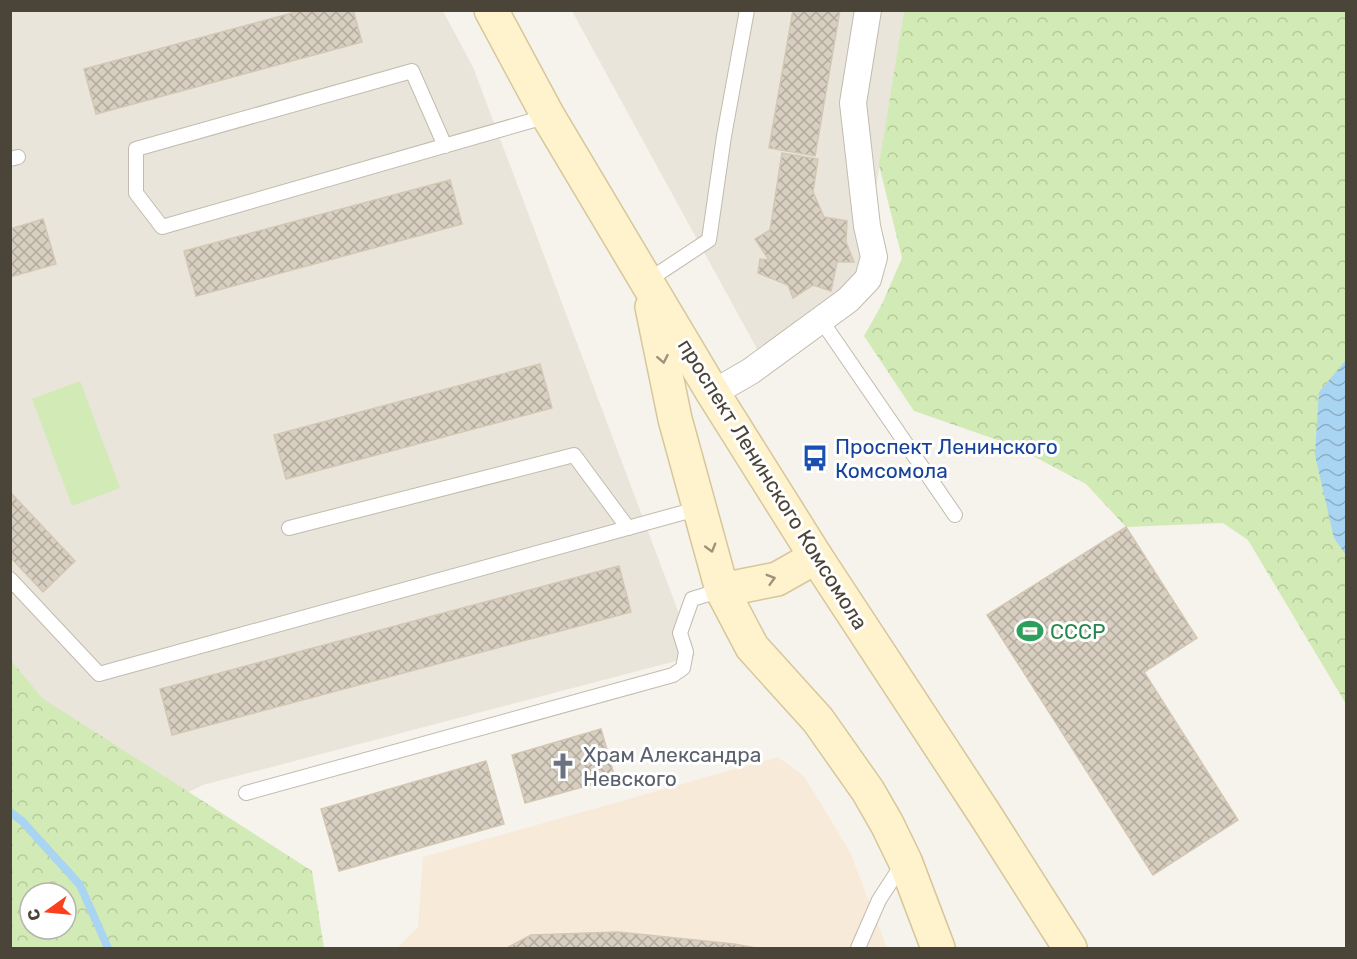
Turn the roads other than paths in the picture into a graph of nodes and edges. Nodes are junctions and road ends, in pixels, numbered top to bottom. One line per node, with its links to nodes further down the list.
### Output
1 (491, 10): 4 (main road, проспект Ленинского Комсомола)
2 (747, 10): 6 (lane)
3 (868, 10): 7 (street)
4 (548, 116): 5 (lane); 6 (main road, проспект Ленинского Комсомола)
5 (445, 146): 5 (lane)
6 (647, 281): 8 (main road, проспект Ленинского Комсомола); 9 (main road, one-way to 9)
7 (821, 320): 8 (street); 11 (lane)
8 (713, 393): 9 (main road); 14 (main road, проспект Ленинского Комсомола)
9 (675, 419): 10 (main road)
10 (700, 508): 13 (lane); 16 (main road, one-way to 16)
11 (955, 516)
12 (289, 528): 13 (lane)
13 (628, 528): 15 (lane)
14 (816, 557): 16 (main road, one-way to 14); 18 (main road, проспект Ленинского Комсомола)
15 (10, 579)
16 (722, 590): 17 (lane); 19 (main road)
17 (246, 794)
18 (984, 813): 22 (main road); 23 (main road, проспект Ленинского Комсомола)
19 (904, 861): 20 (lane); 21 (main road)
20 (858, 948)
21 (938, 948)
22 (1048, 948)
23 (1070, 948)

